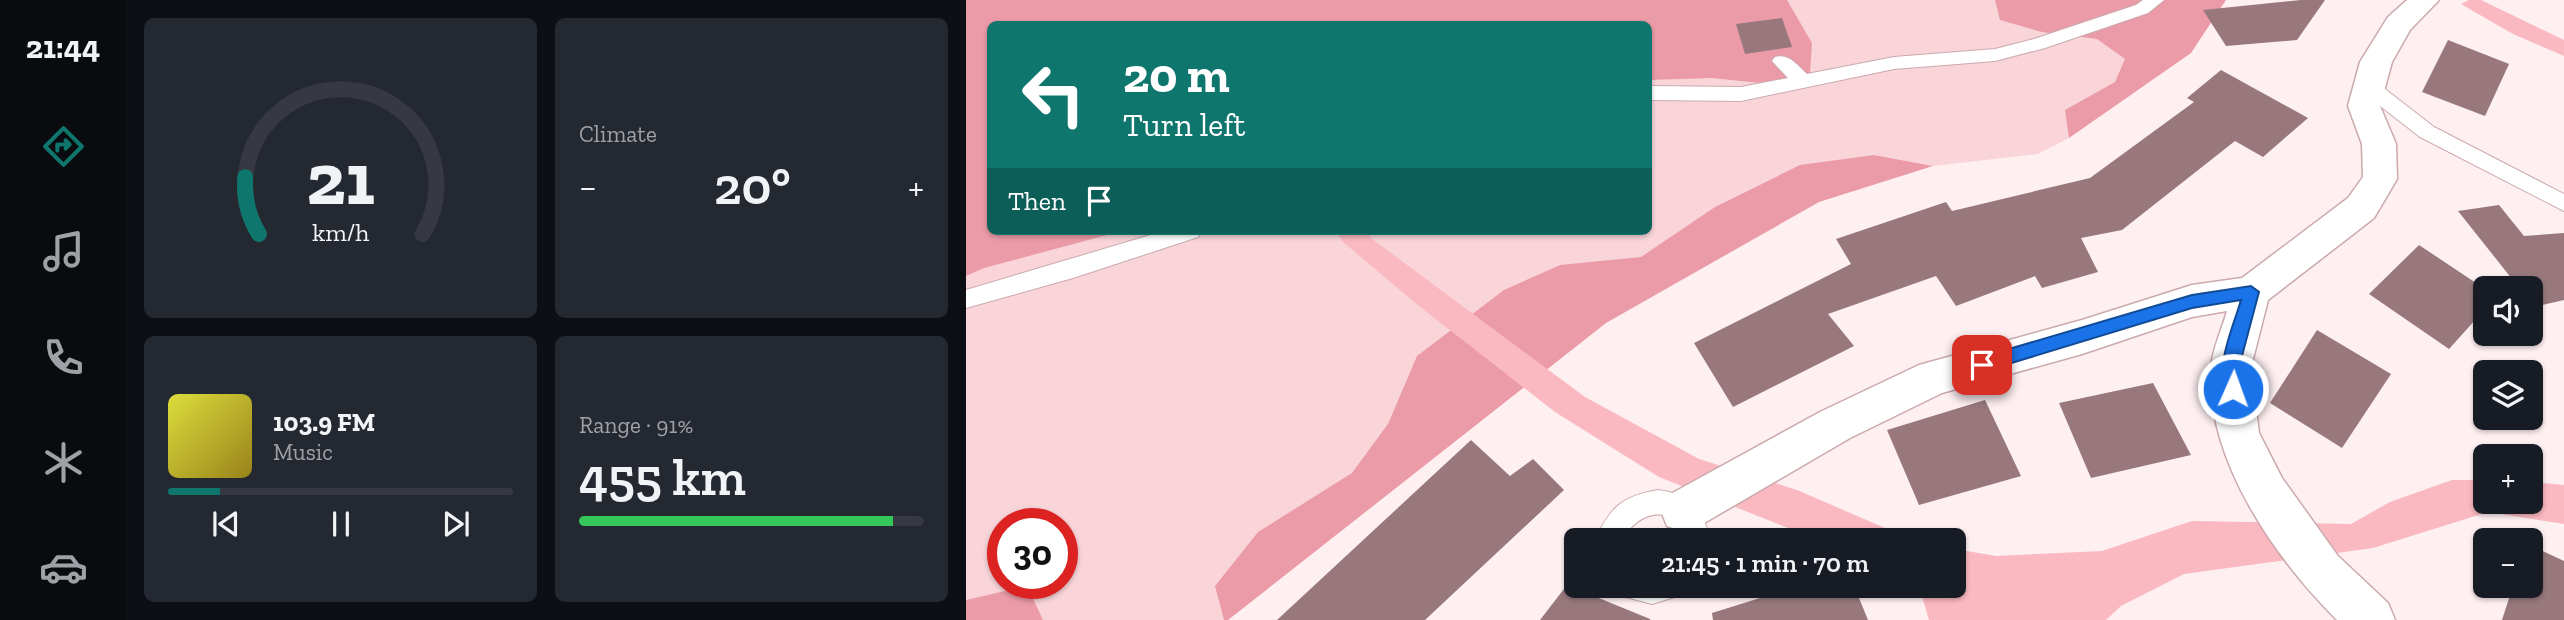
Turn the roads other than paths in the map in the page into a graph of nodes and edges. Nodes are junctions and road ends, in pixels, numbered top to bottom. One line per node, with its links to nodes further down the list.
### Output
1 (2154, 0): 4 (lane)
2 (2424, 0): 5 (street)
3 (1781, 61): 4 (lane)
4 (1804, 82): 6 (lane)
5 (2369, 87): 7 (lane); 9 (street)
6 (1652, 93)
7 (2564, 203)
8 (1178, 235): 10 (lane)
9 (2251, 292): 11 (street); 13 (street)
10 (966, 299)
11 (1690, 526): 12 (lane)
12 (1611, 528)
13 (2371, 620)

